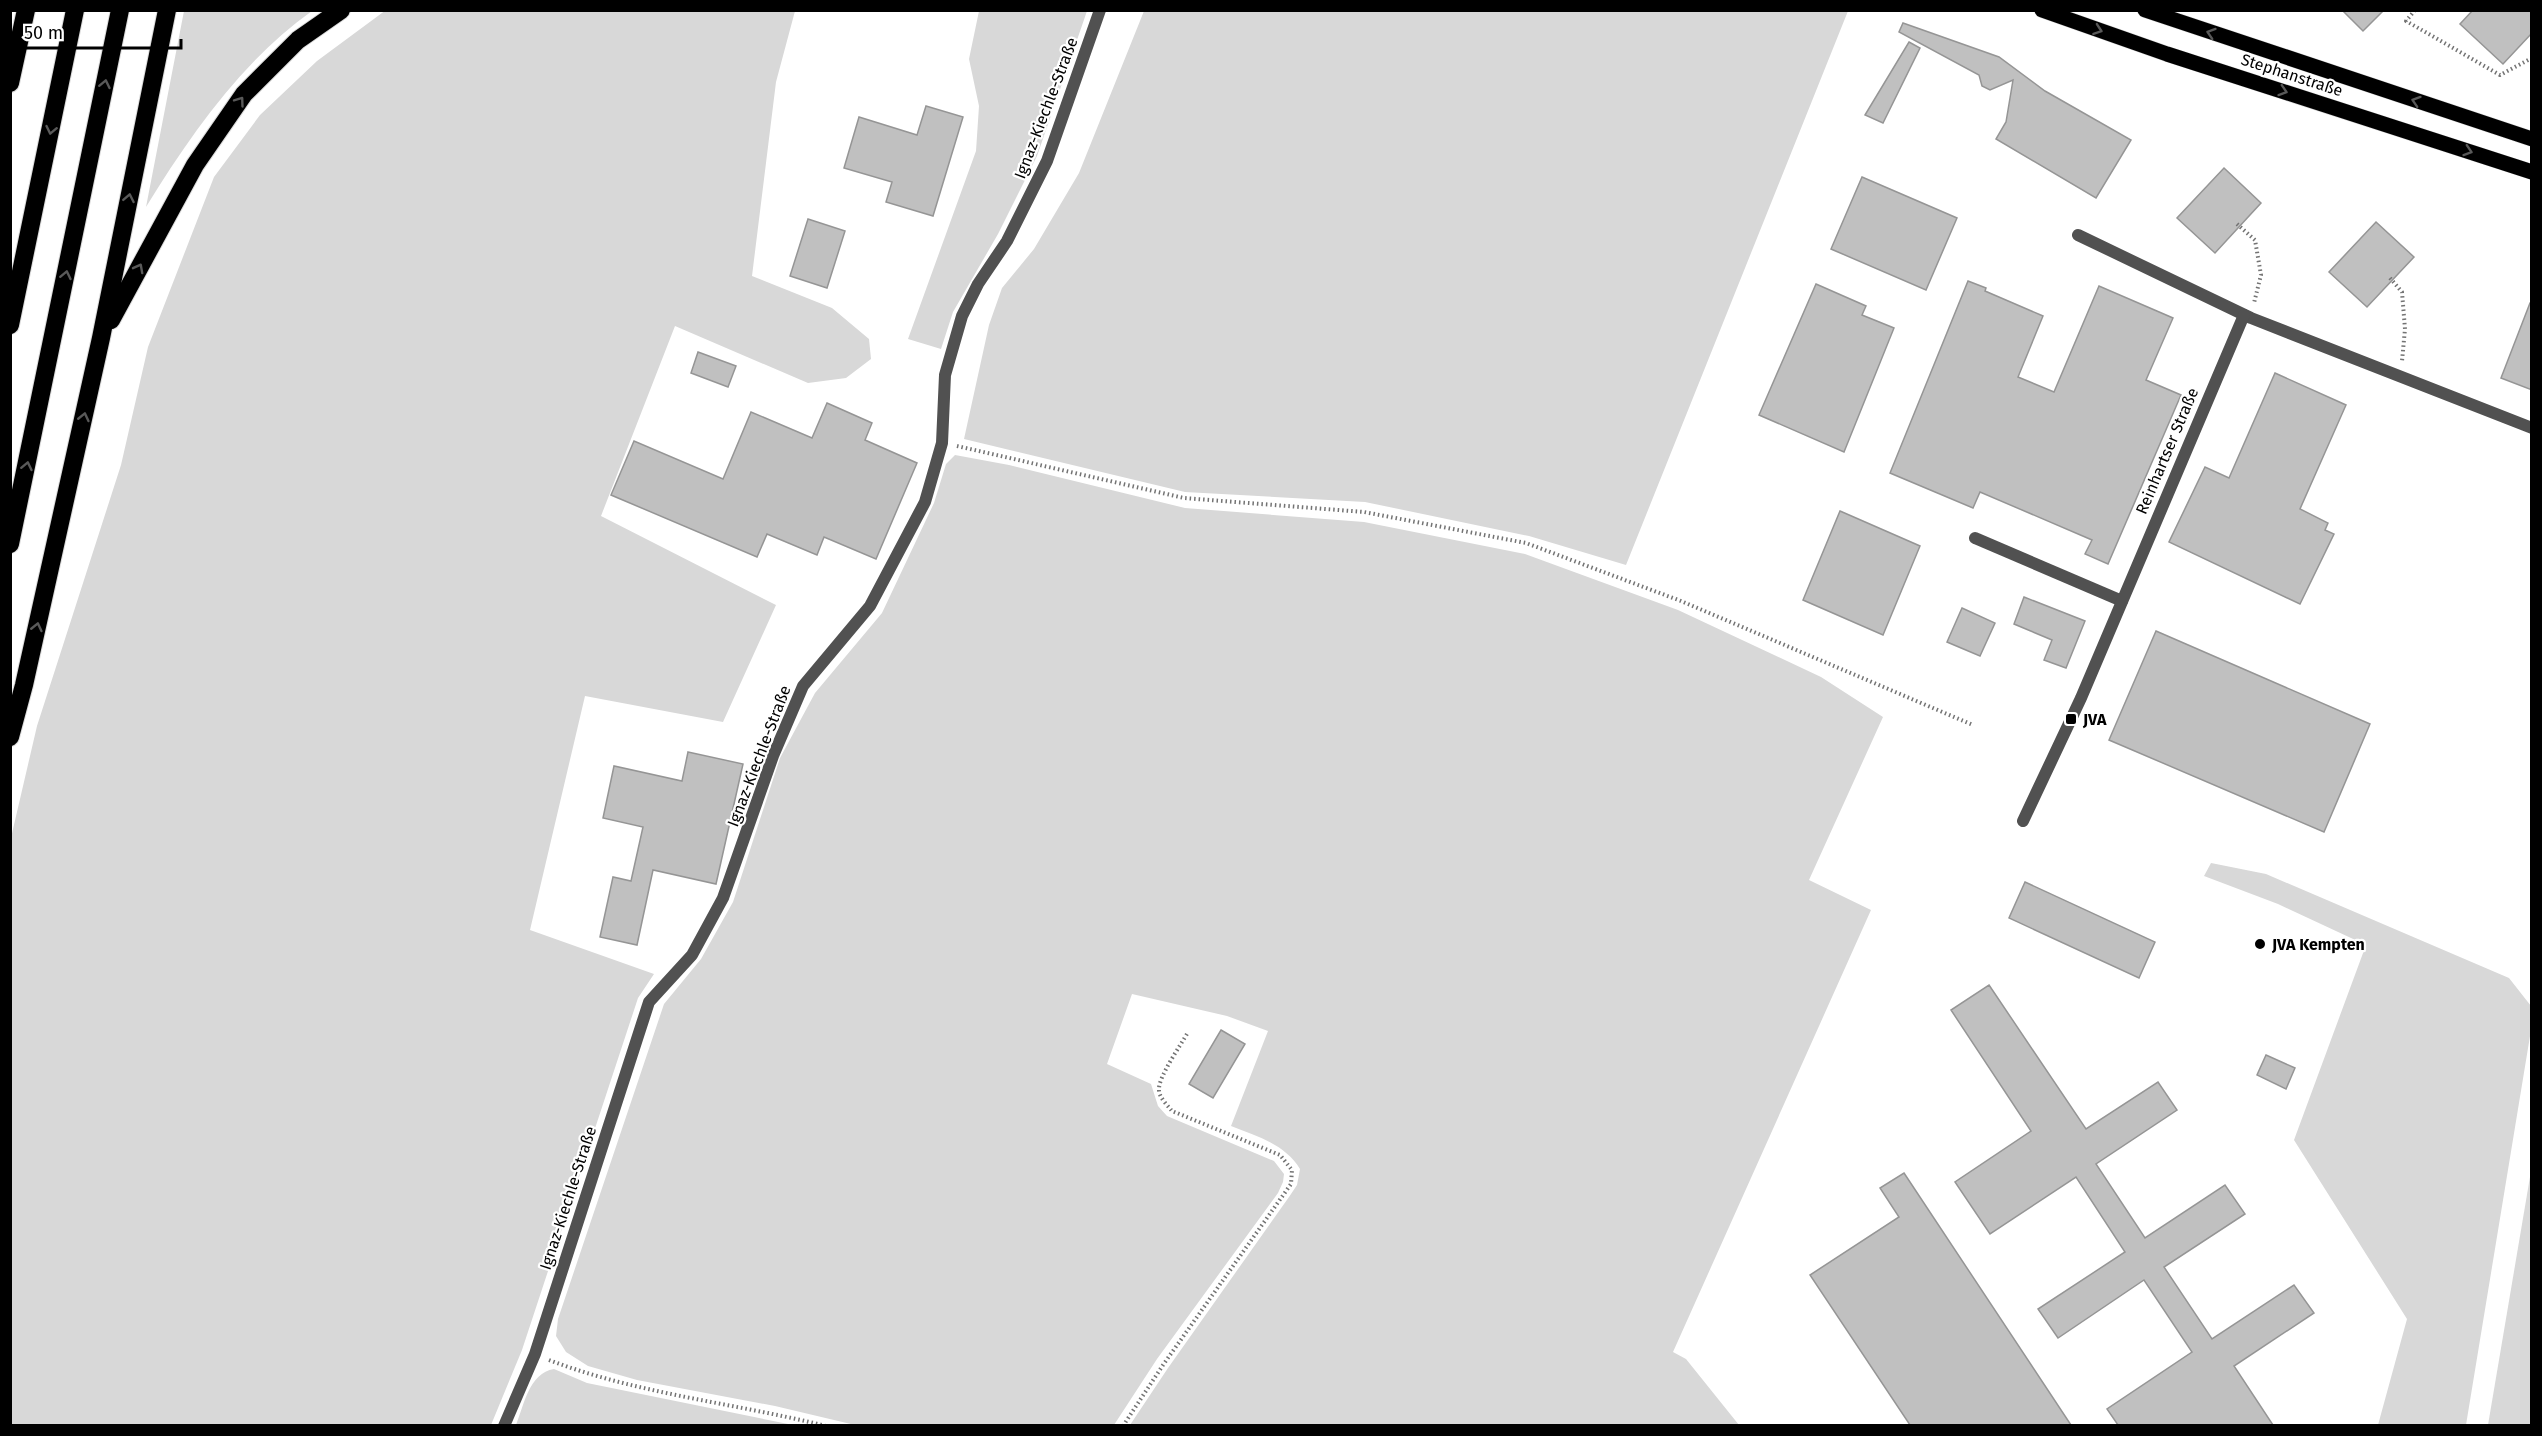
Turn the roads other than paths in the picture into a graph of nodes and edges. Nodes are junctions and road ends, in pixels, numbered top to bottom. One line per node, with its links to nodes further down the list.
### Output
1 (26, 10): 9 (highway)
2 (75, 10): 14 (highway, one-way to 14)
3 (120, 10): 18 (highway, one-way to 3)
4 (167, 10): 15 (highway, one-way to 4)
5 (340, 10): 15 (highway, one-way to 5)
6 (1100, 10): 22 (street, Ignaz-Kiechle-Straße)
7 (2042, 10): 11 (main road, Stephanstraße, one-way to 11)
8 (2145, 10): 10 (main road, Stephanstraße, one-way to 8)
9 (10, 83)
10 (2532, 139)
11 (2532, 172)
12 (2078, 235): 13 (street)
13 (2247, 317): 16 (street); 19 (street, Reinhartser Straße)
14 (10, 325)
15 (101, 338): 20 (highway, one-way to 15)
16 (2532, 428)
17 (1975, 538): 19 (street)
18 (10, 544)
19 (2122, 601): 21 (street, Reinhartser Straße)
20 (10, 737)
21 (2023, 821)
22 (504, 1425)

